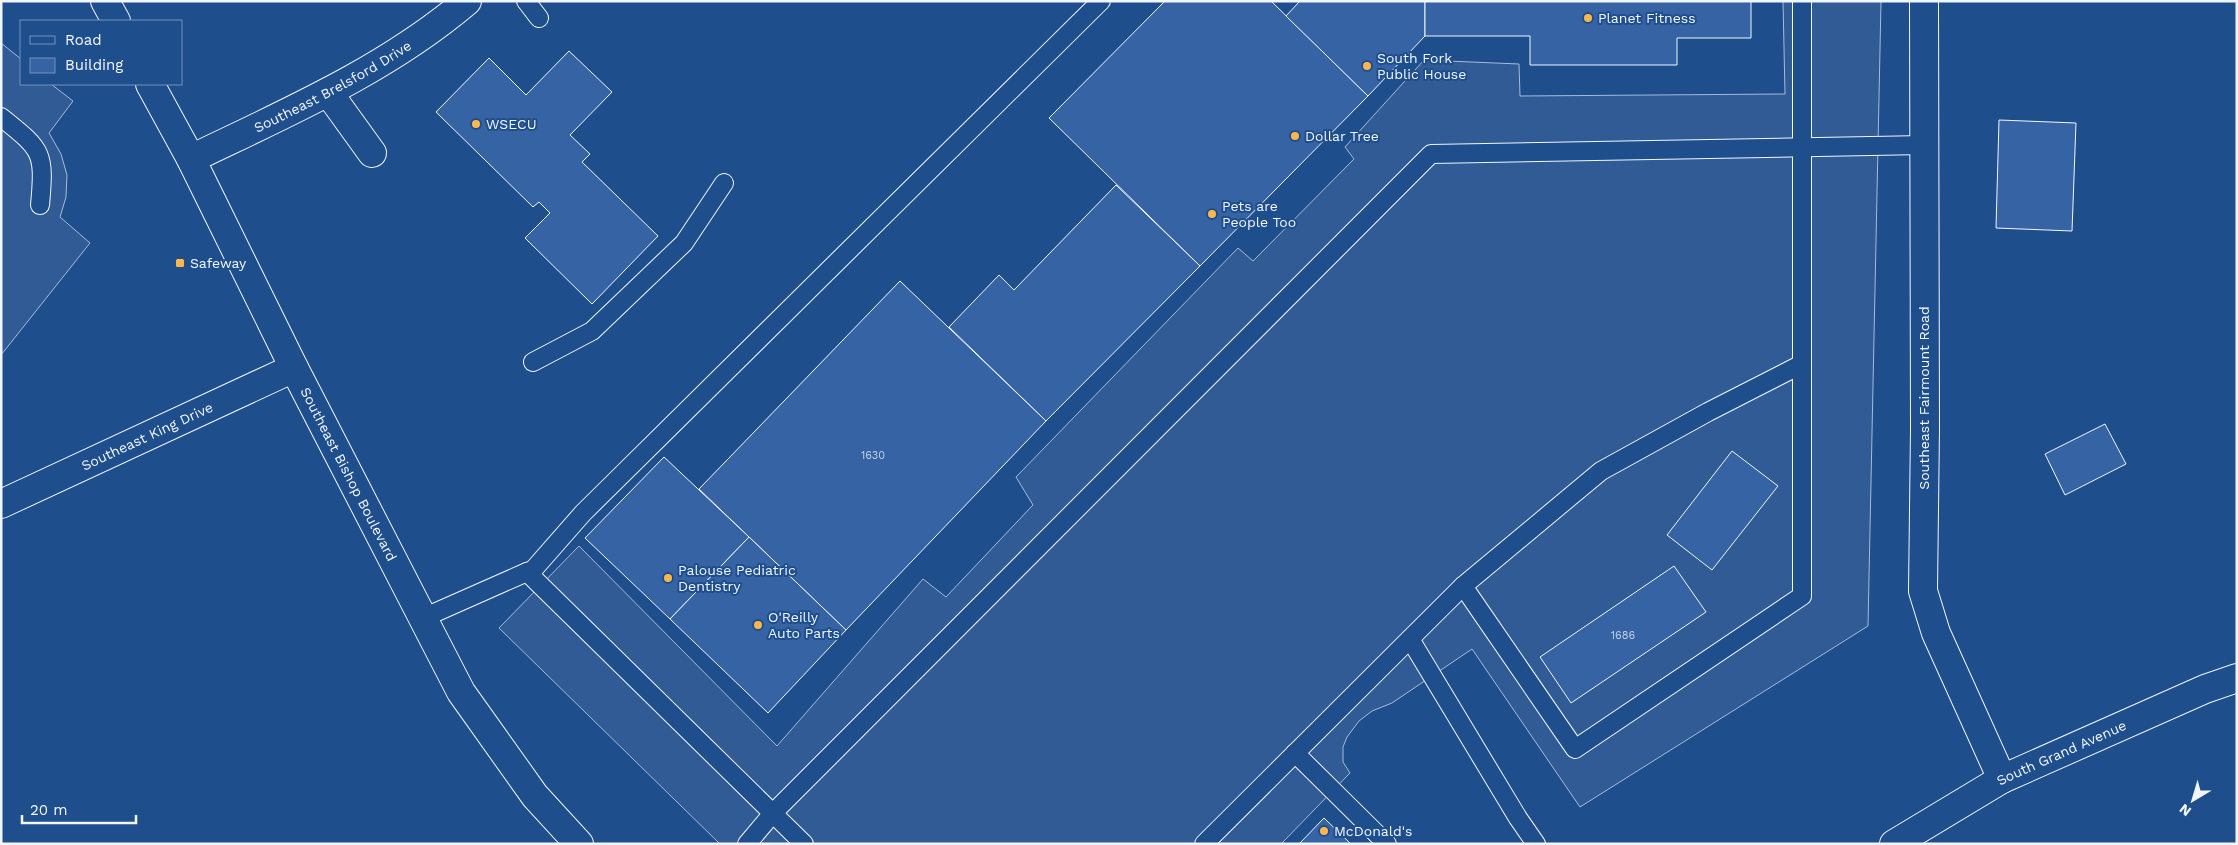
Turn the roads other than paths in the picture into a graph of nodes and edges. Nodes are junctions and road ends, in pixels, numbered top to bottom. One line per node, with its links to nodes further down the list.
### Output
1 (106, 1): 8 (street)
2 (467, 1): 10 (street, Southeast Brelsford Drive)
3 (526, 1): 7 (lane)
4 (1101, 1): 22 (lane)
5 (1802, 1): 13 (lane)
6 (1924, 1): 12 (street, Southeast Fairmount Road)
7 (539, 18)
8 (116, 20)
9 (151, 85): 15 (street, Southeast Bishop Boulevard)
10 (328, 92): 14 (street); 15 (street, Southeast Brelsford Drive)
11 (1, 117): 17 (lane)
12 (1924, 145): 13 (lane); 28 (street, Southeast Fairmount Road)
13 (1802, 146): 19 (lane); 29 (lane)
14 (372, 153)
15 (191, 159): 20 (street, Southeast Bishop Boulevard)
16 (724, 183): 18 (lane)
17 (40, 205)
18 (533, 362)
19 (1802, 364): 23 (lane); 23 (lane)
20 (294, 368): 21 (street, Southeast King Drive); 24 (street, Southeast Bishop Boulevard)
21 (1, 504)
22 (527, 572): 24 (lane); 29 (lane)
23 (1463, 586): 25 (lane)
24 (423, 618): 30 (street, Southeast Bishop Boulevard)
25 (1410, 639): 27 (lane); 35 (lane)
26 (2237, 678): 28 (street, South Grand Avenue)
27 (1295, 753): 33 (lane); 34 (lane)
28 (2002, 780): 36 (street, South Grand Avenue)
29 (773, 813): 31 (lane); 32 (lane)
30 (579, 844)
31 (747, 844)
32 (804, 844)
33 (1204, 844)
34 (1387, 844)
35 (1536, 844)
36 (1894, 844)

